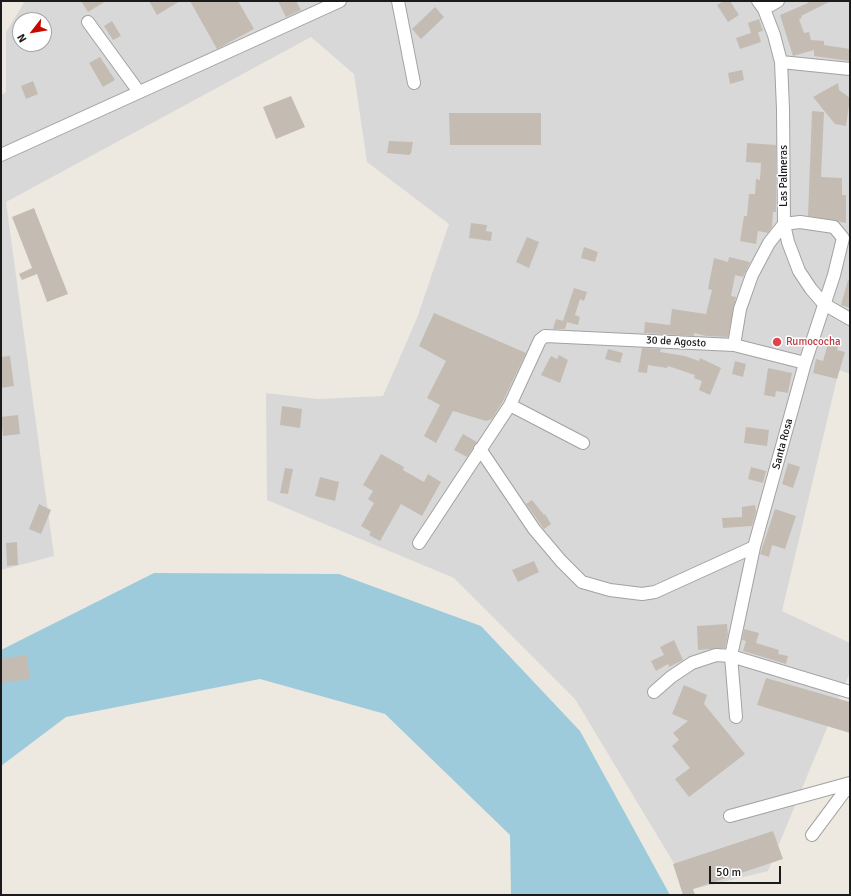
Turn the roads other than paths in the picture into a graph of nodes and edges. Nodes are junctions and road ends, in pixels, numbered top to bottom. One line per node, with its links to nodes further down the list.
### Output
1 (340, 1): 9 (street)
2 (398, 1): 8 (street)
3 (778, 1): 4 (street)
4 (761, 5): 6 (street, Las Palmeras)
5 (88, 22): 9 (street)
6 (781, 62): 7 (street); 11 (street, Las Palmeras)
7 (850, 69)
8 (414, 83)
9 (139, 92): 10 (street)
10 (1, 155)
11 (784, 224): 12 (street, Las Palmeras); 12 (street, Santa Rosa); 14 (street)
12 (824, 304): 13 (street); 15 (street, Santa Rosa)
13 (850, 319)
14 (734, 345): 15 (street, 30 de Agosto); 16 (street, 30 de Agosto)
15 (805, 363): 20 (street, Santa Rosa)
16 (510, 405): 17 (street); 18 (street)
17 (583, 443)
18 (480, 449): 19 (street); 20 (street)
19 (419, 543)
20 (754, 547): 21 (street, Santa Rosa)
21 (731, 656): 22 (street); 23 (street); 24 (street, Santa Rosa)
22 (654, 692)
23 (850, 692)
24 (736, 717)
25 (850, 783): 26 (street); 27 (street)
26 (730, 816)
27 (812, 835)

